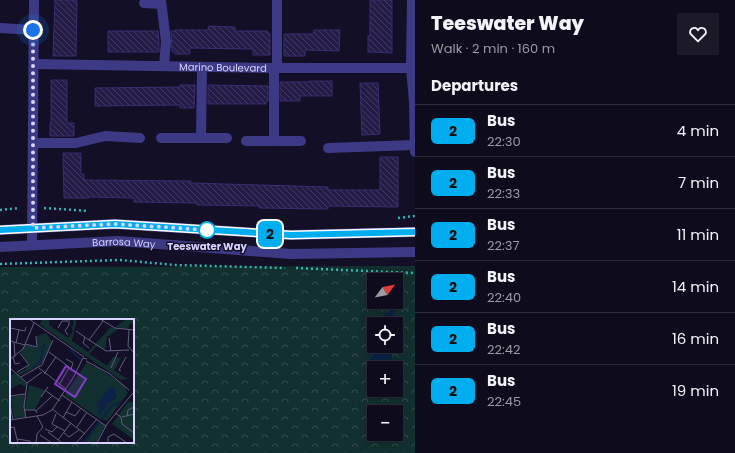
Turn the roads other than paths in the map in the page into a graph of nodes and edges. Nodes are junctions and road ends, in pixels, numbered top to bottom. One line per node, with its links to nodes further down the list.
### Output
1 (34, 0): 7 (street)
2 (277, 0): 11 (street)
3 (412, 0): 12 (street)
4 (161, 2): 5 (street); 9 (street)
5 (144, 3)
6 (0, 28): 7 (street)
7 (33, 30): 8 (street)
8 (34, 64): 9 (street, Marino Boulevard); 21 (street)
9 (164, 66): 10 (street, Marino Boulevard)
10 (202, 67): 11 (street, Marino Boulevard); 16 (street)
11 (276, 68): 12 (street, Marino Boulevard); 19 (street)
12 (411, 68): 13 (street)
13 (415, 102): 22 (street)
14 (140, 138): 21 (street)
15 (161, 138): 16 (street)
16 (201, 138): 17 (street)
17 (228, 138)
18 (246, 140): 19 (street)
19 (274, 141): 20 (street)
20 (301, 141)
21 (33, 143): 25 (street)
22 (415, 145): 23 (street); 24 (street)
23 (328, 148)
24 (415, 152)
25 (33, 228): 26 (street, Barrosa Way); 27 (street, Barrosa Way); 28 (street)
26 (0, 230)
27 (415, 232)
28 (32, 245): 29 (street, Barrosa Way); 30 (street, Barrosa Way)
29 (0, 247)
30 (415, 252)

